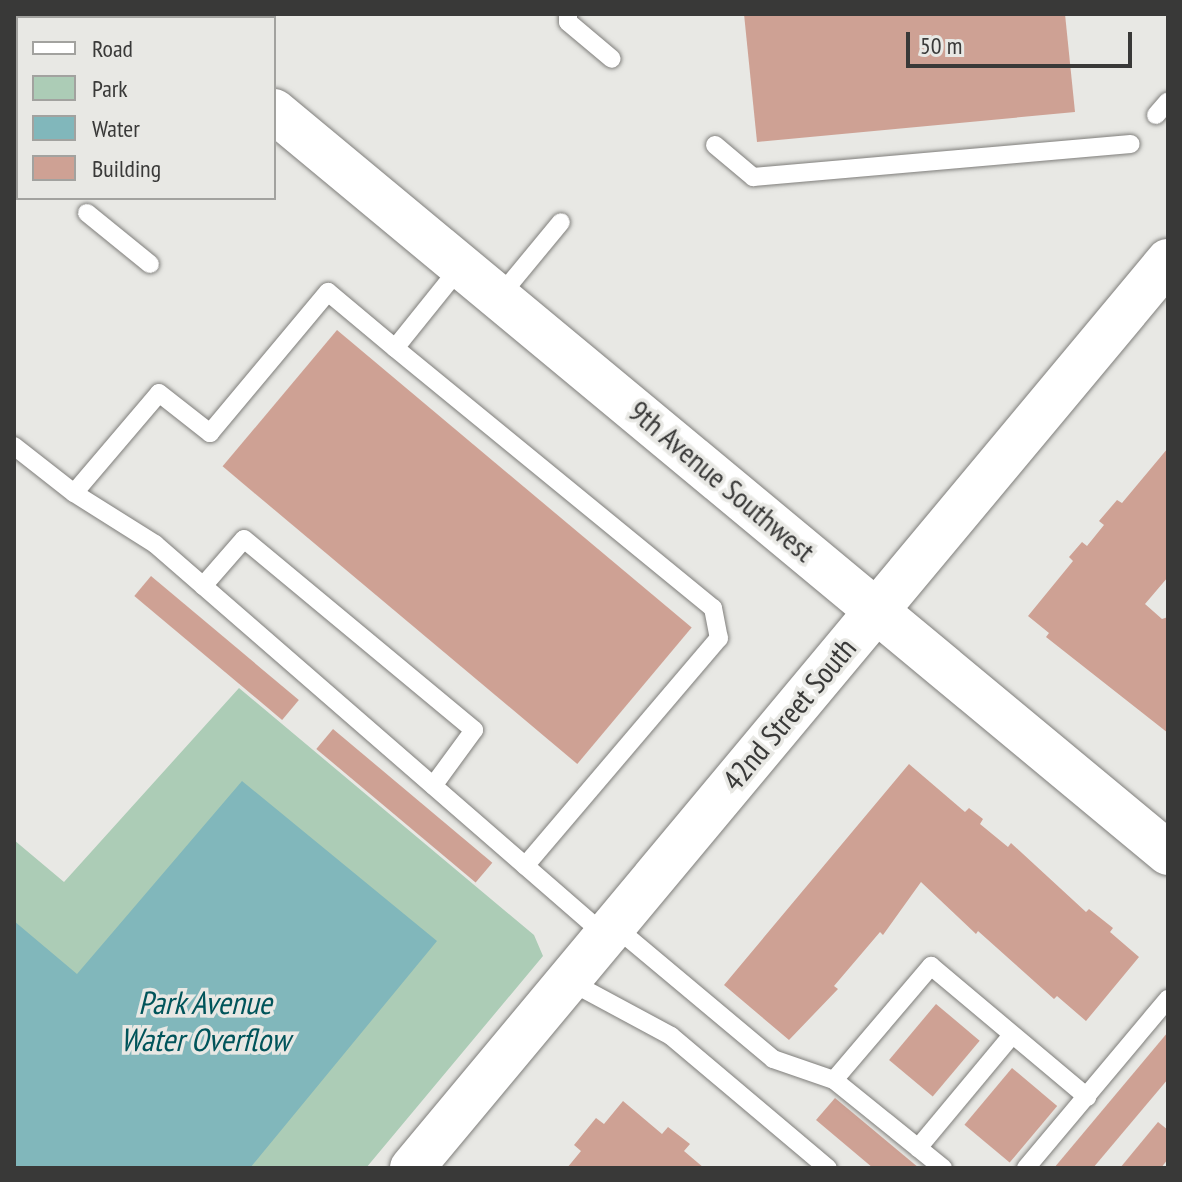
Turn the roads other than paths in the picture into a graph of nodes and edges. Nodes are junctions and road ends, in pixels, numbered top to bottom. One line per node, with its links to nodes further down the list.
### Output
1 (568, 14): 2 (lane)
2 (612, 59)
3 (276, 113): 10 (street, 9th Avenue Southwest)
4 (1131, 144): 5 (lane)
5 (715, 145)
6 (87, 213): 9 (lane)
7 (561, 222): 11 (lane)
8 (1168, 261): 16 (street, 42nd Street South)
9 (150, 264)
10 (461, 266): 11 (street, 9th Avenue Southwest); 12 (lane)
11 (499, 297): 16 (street, 9th Avenue Southwest)
12 (395, 348): 14 (lane); 19 (lane)
13 (14, 446): 14 (lane)
14 (74, 493): 15 (lane)
15 (203, 586): 17 (lane); 17 (lane)
16 (877, 610): 18 (street, 9th Avenue Southwest); 20 (street, 42nd Street South)
17 (433, 786): 19 (lane)
18 (1168, 853)
19 (525, 866): 20 (lane)
20 (609, 930): 21 (street, 42nd Street South); 24 (lane)
21 (568, 980): 27 (street, 42nd Street South); 28 (lane)
22 (1168, 999): 25 (lane)
23 (1012, 1035): 24 (lane); 25 (lane); 26 (lane)
24 (834, 1080): 26 (lane)
25 (1087, 1097): 30 (lane)
26 (918, 1148): 29 (lane)
27 (412, 1168)
28 (828, 1168)
29 (943, 1168)
30 (1026, 1168)

